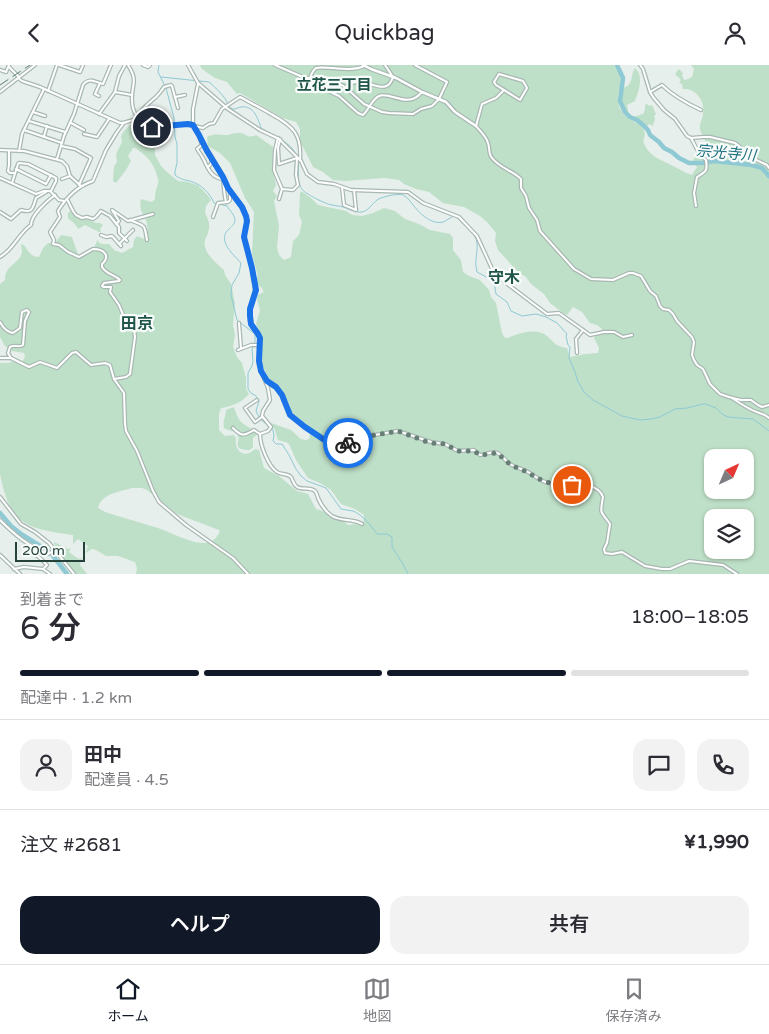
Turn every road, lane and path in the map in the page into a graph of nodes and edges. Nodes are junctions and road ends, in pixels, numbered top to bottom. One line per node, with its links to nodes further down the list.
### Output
1 (15, 65): 17 (street)
2 (35, 65): 22 (street)
3 (58, 65): 18 (street); 29 (street)
4 (72, 65): 18 (street)
5 (83, 65): 18 (street)
6 (111, 65): 24 (street)
7 (127, 65): 30 (street); 34 (street)
8 (143, 65): 9 (street)
9 (150, 65)
10 (188, 65): 25 (street)
11 (275, 65): 23 (street)
12 (364, 65): 21 (street); 23 (street)
13 (386, 65): 21 (street)
14 (415, 65): 38 (street)
15 (640, 65): 33 (street)
16 (9, 66): 17 (street); 19 (street)
17 (11, 69): 22 (street)
18 (71, 69)
19 (0, 70)
20 (317, 77): 23 (street); 26 (street); 41 (street)
21 (393, 77): 26 (street); 32 (street)
22 (18, 78): 27 (street); 31 (street)
23 (310, 78)
24 (100, 83): 36 (street); 39 (street)
25 (198, 83): 40 (street); 52 (street)
26 (345, 87): 41 (street)
27 (44, 89): 29 (street); 44 (street)
28 (504, 90): 28 (street); 54 (street)
29 (48, 91): 39 (street)
30 (115, 91): 34 (street); 45 (street)
31 (0, 92)
32 (422, 92): 38 (street); 41 (street)
33 (650, 92): 43 (street); 61 (street)
34 (132, 95): 47 (street)
35 (185, 95): 37 (street)
36 (100, 96)
37 (175, 97): 42 (street); 47 (street)
38 (439, 99): 41 (street); 54 (street)
39 (77, 104): 45 (street); 50 (street)
40 (227, 106): 52 (street); 62 (street); 69 (street)
41 (370, 106)
42 (178, 108)
43 (700, 110)
44 (33, 111): 46 (street); 49 (street)
45 (99, 114): 48 (street)
46 (45, 116)
47 (136, 118): 51 (street); 52 (street)
48 (109, 119): 51 (street); 59 (street)
49 (29, 121): 53 (street); 55 (street)
50 (70, 123): 56 (street); 57 (street)
51 (124, 124): 80 (street)
52 (193, 125): 58 (street)
53 (47, 126): 57 (street); 60 (street)
54 (476, 126): 113 (street)
55 (24, 130): 60 (street); 66 (street)
56 (84, 130)
57 (66, 132): 63 (street)
58 (198, 133): 68 (street); 70 (street)
59 (84, 134)
60 (44, 137): 63 (street)
61 (691, 138): 71 (street); 91 (street)
62 (279, 139): 69 (street); 69 (street); 82 (street)
63 (61, 144): 67 (street); 80 (street)
64 (0, 150): 65 (street)
65 (9, 151): 66 (street); 73 (street)
66 (19, 151): 67 (street)
67 (57, 159): 75 (street)
68 (212, 159): 70 (street); 78 (street)
69 (298, 159): 81 (street); 82 (street)
70 (207, 167): 78 (street)
71 (769, 168)
72 (16, 169): 73 (street); 74 (street); 74 (street)
73 (14, 173): 79 (street)
74 (51, 175): 85 (street)
75 (70, 176): 77 (street); 80 (street)
76 (0, 178): 79 (street)
77 (62, 179)
78 (223, 179): 83 (street); 90 (street)
79 (12, 183): 85 (street)
80 (80, 185): 87 (street)
81 (342, 187): 84 (street); 84 (street)
82 (282, 189): 88 (street)
83 (230, 190): 90 (street); 107 (street)
84 (354, 190): 105 (street)
85 (50, 191): 86 (street); 92 (street)
86 (55, 195): 89 (street); 102 (street)
87 (67, 199): 89 (street); 96 (street)
88 (279, 199)
89 (64, 201): 112 (street)
90 (226, 202): 94 (street)
91 (696, 206)
92 (0, 212)
93 (153, 214): 95 (street)
94 (213, 217)
95 (130, 221): 96 (street); 100 (street)
96 (116, 225): 99 (street)
97 (133, 230): 99 (street)
98 (101, 235): 99 (street)
99 (124, 239): 101 (street)
100 (148, 240)
101 (127, 241)
102 (0, 257)
103 (0, 322): 109 (street)
104 (239, 323): 107 (street)
105 (582, 330): 106 (street); 108 (street)
106 (632, 335)
107 (260, 345): 111 (street)
108 (577, 353)
109 (11, 357): 110 (street); 112 (street)
110 (0, 358)
111 (261, 371): 116 (street); 134 (street)
112 (114, 379): 133 (street)
113 (731, 397): 115 (street); 117 (street)
114 (257, 400): 116 (street)
115 (769, 405)
116 (260, 418): 119 (street)
117 (769, 418)
118 (233, 428): 119 (street)
119 (260, 434): 122 (street)
120 (0, 497): 124 (street)
121 (0, 521): 123 (street)
122 (362, 524)
123 (36, 549): 125 (street); 127 (street)
124 (55, 550): 125 (street); 132 (street)
125 (47, 554): 127 (street)
126 (0, 555): 128 (street)
127 (41, 559): 129 (street)
128 (14, 569): 129 (street); 130 (street)
129 (44, 569): 131 (street)
130 (20, 574)
131 (51, 574)
132 (74, 574)
133 (248, 574)
134 (737, 574)

